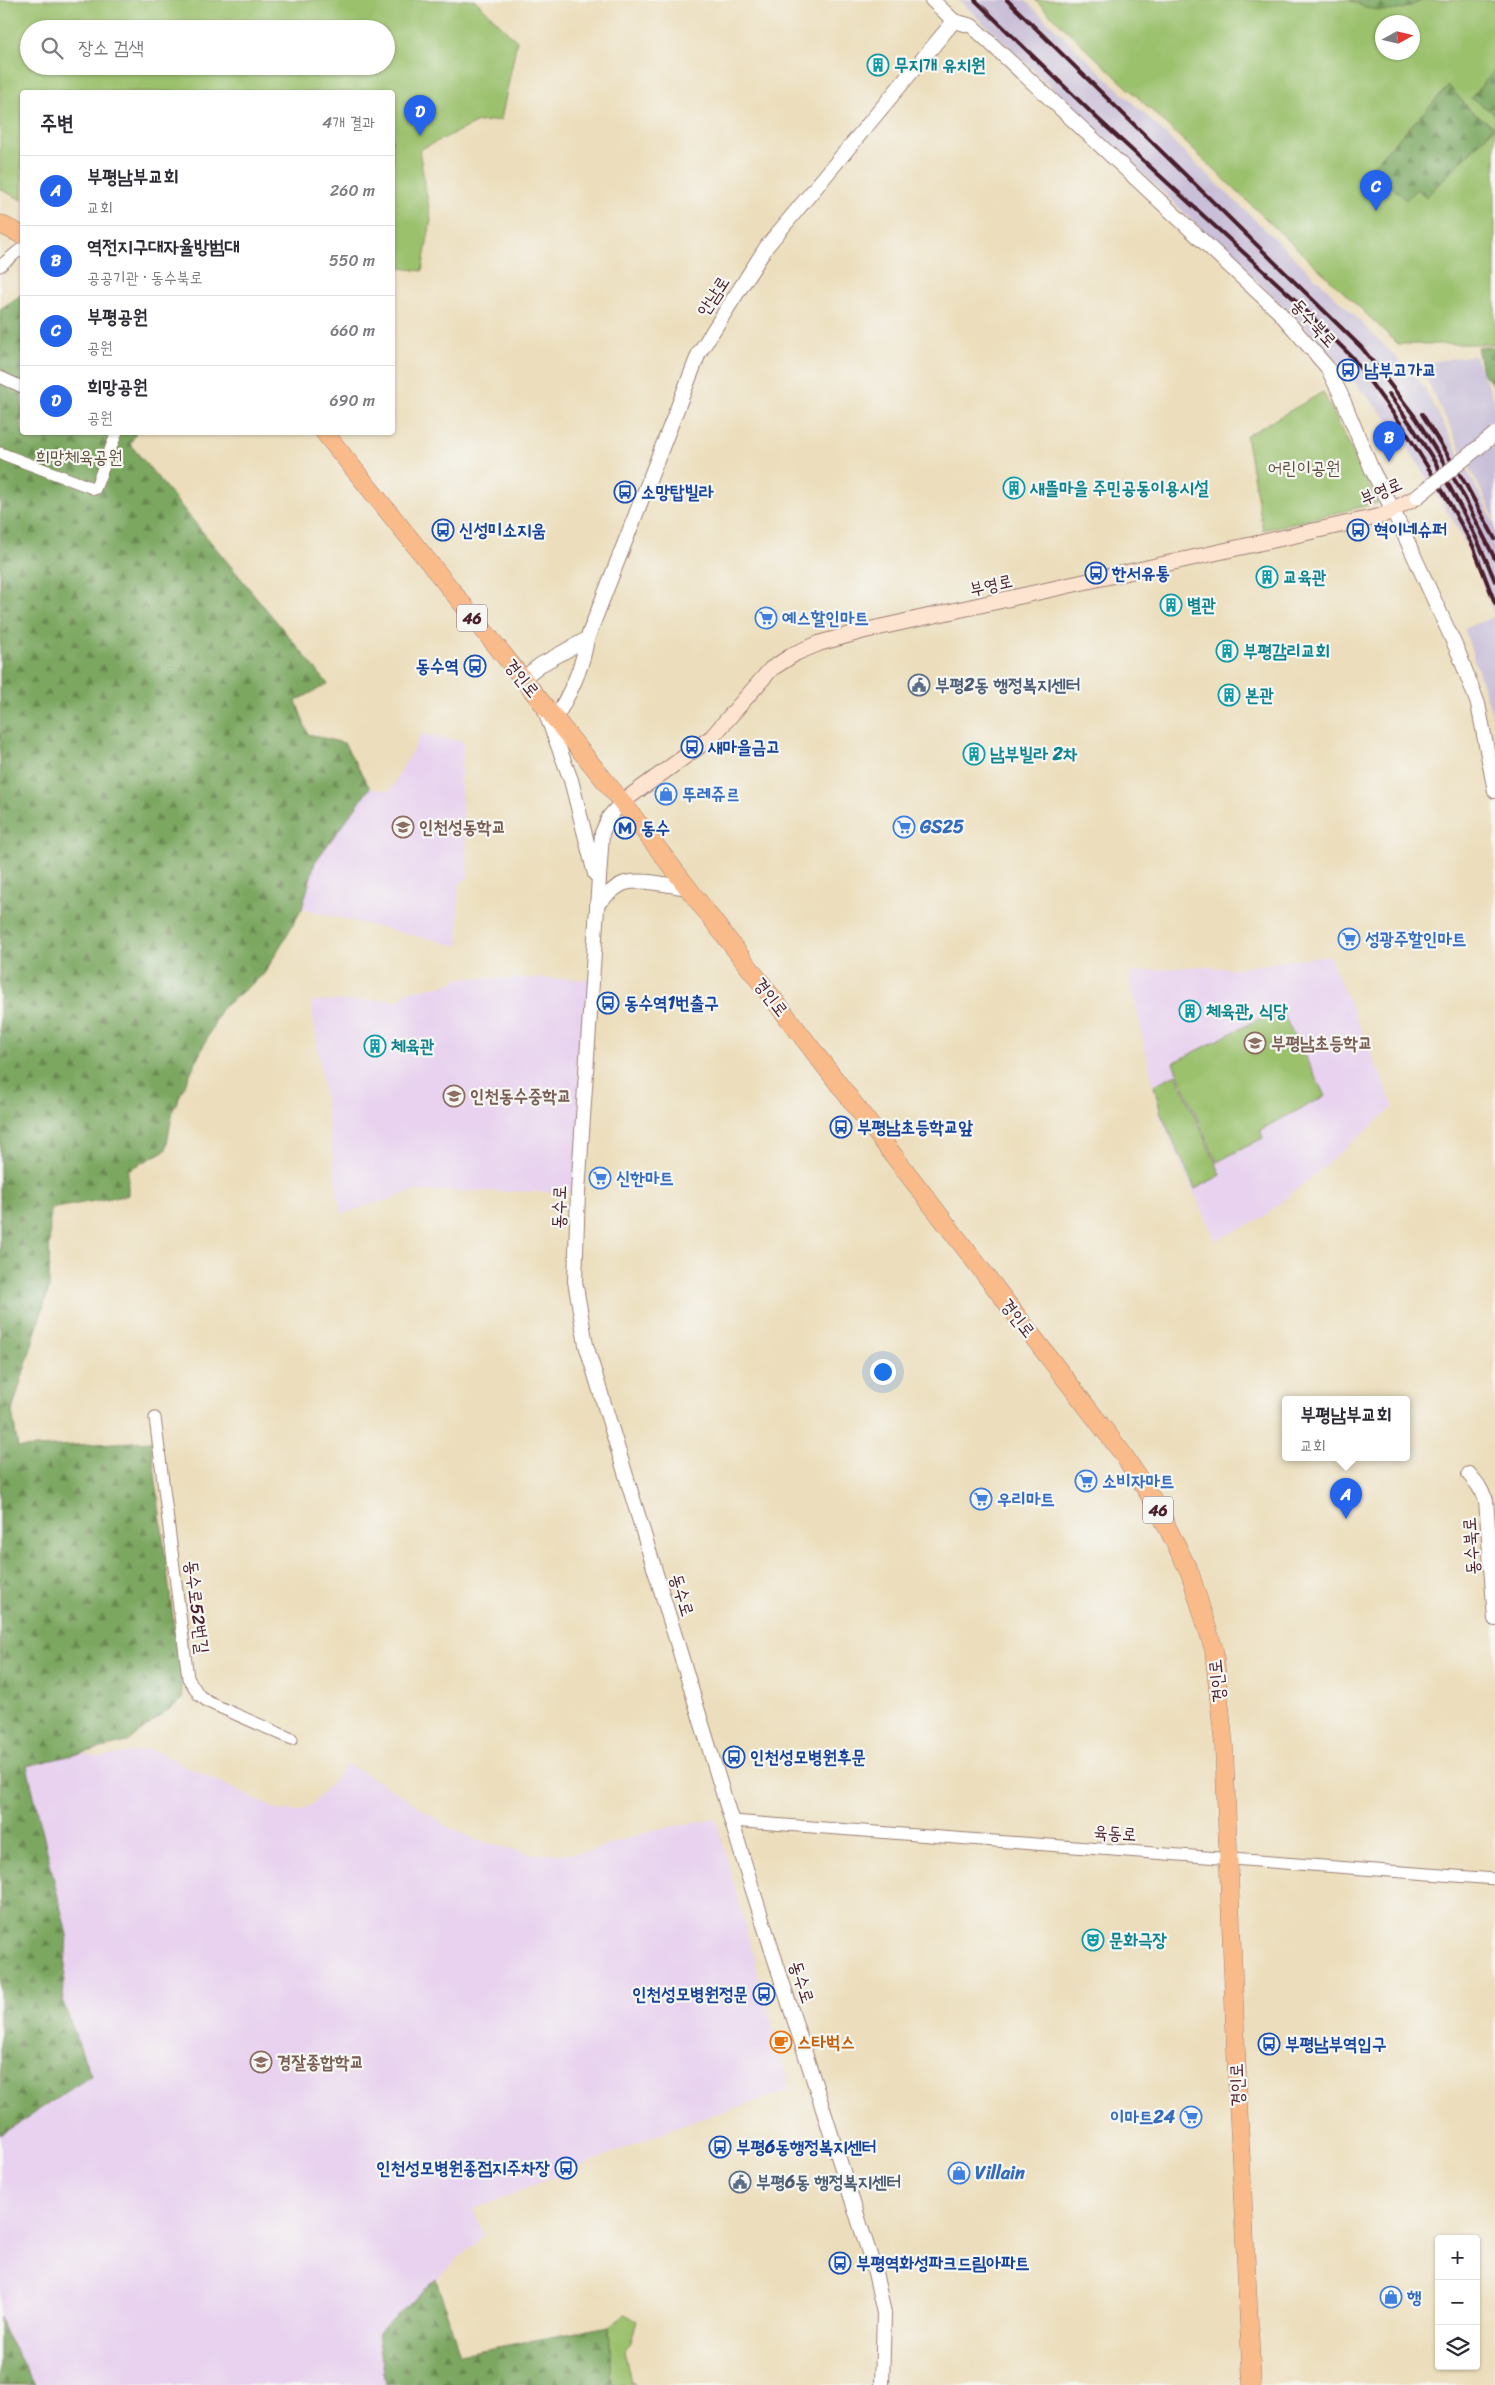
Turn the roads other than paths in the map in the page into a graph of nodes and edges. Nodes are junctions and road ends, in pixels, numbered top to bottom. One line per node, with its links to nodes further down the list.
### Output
1 (932, 0): 2 (street, 동수북로)
2 (954, 21): 14 (street, 동수북로); 15 (street, 안남로)
3 (0, 224): 4 (main road)
4 (20, 234)
5 (20, 250): 6 (street)
6 (4, 263)
7 (0, 377): 8 (street)
8 (20, 386)
9 (1495, 434): 13 (street, bridge)
10 (116, 435): 12 (street)
11 (326, 435): 16 (main road, 경인로 / 46)
12 (0, 453)
13 (1417, 497): 14 (main road, 부영로)
14 (1393, 510): 19 (street, 동수북로); 20 (main road, 부영로)
15 (587, 639): 16 (street); 18 (street, 안남로)
16 (522, 679): 17 (main road, 경인로 / 46)
17 (542, 703): 18 (main road, 경인로 / 46); 22 (street)
18 (555, 719): 20 (main road, 경인로 / 46)
19 (1495, 791)
20 (622, 802): 21 (main road, 경인로 / 46); 22 (street, 동수로)
21 (688, 888): 23 (street); 30 (main road, 경인로 / 46)
22 (598, 889): 23 (street, 동수로)
23 (597, 904): 29 (street, 동수로)
24 (155, 1418): 28 (street, 동수로52번길)
25 (1469, 1474): 26 (street, 동수북로)
26 (1490, 1496): 27 (street, 동수북로)
27 (1495, 1619)
28 (292, 1739)
29 (732, 1821): 30 (street, 육동로); 32 (street, 동수로)
30 (1229, 1859): 31 (street, 육동로); 33 (main road, 경인로 / 46)
31 (1495, 1879)
32 (882, 2385)
33 (1252, 2385)

